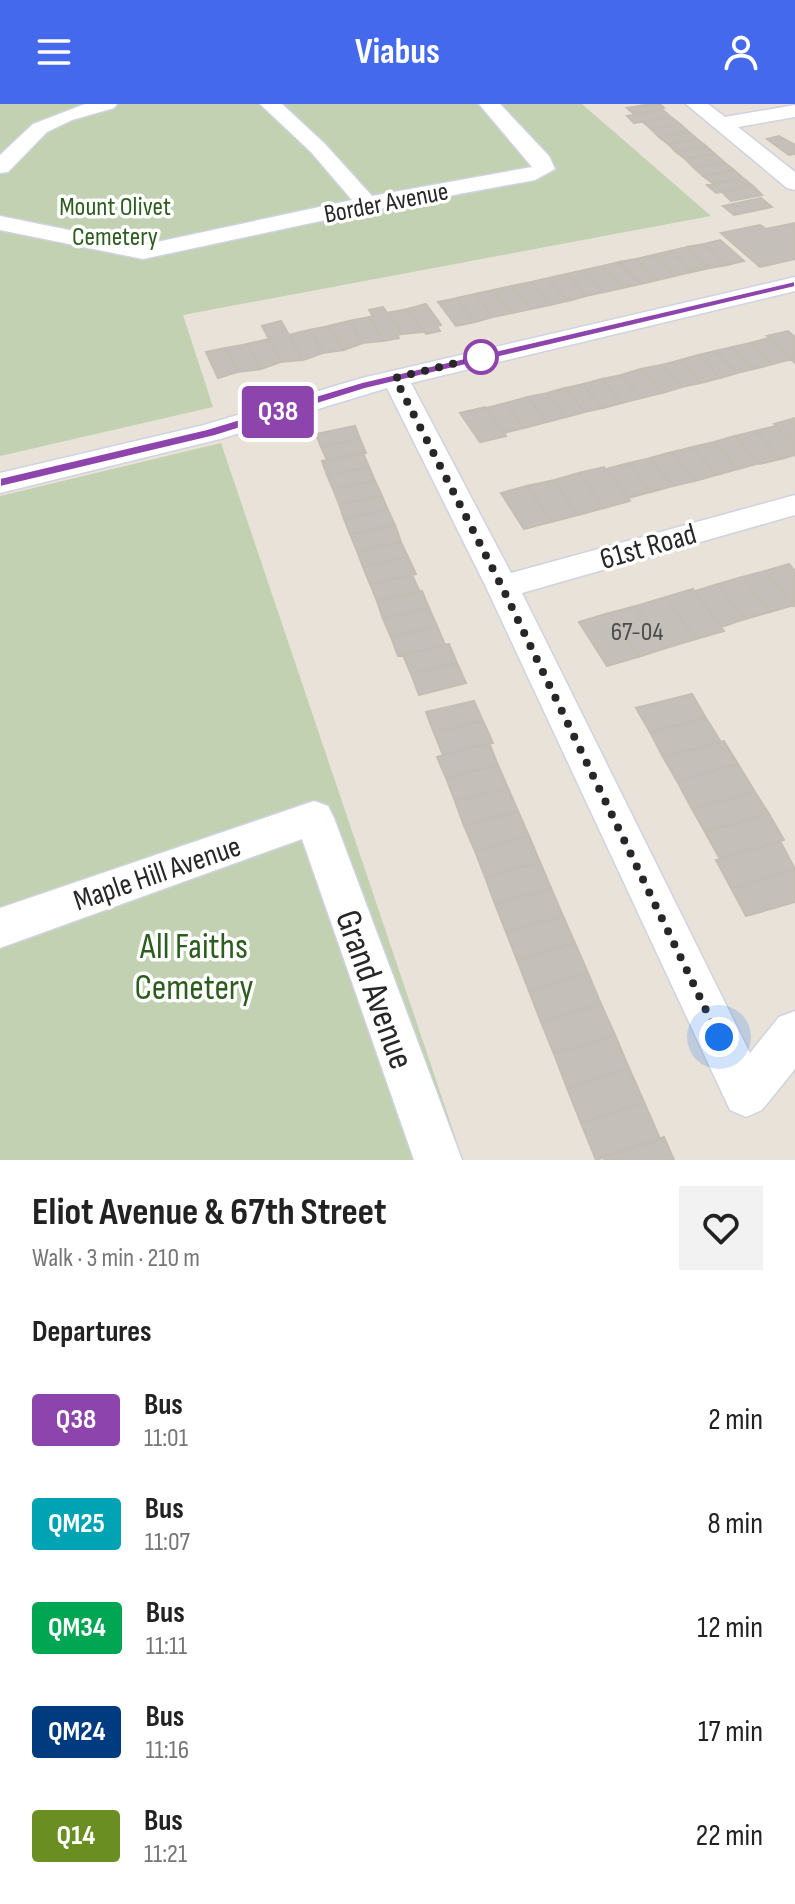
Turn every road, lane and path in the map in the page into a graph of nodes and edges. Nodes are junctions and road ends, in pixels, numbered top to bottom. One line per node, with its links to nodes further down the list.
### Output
1 (107, 104): 7 (street)
2 (270, 104): 9 (street)
3 (489, 104): 9 (street, Border Avenue)
4 (696, 104): 6 (street)
5 (795, 111): 6 (street)
6 (721, 124): 8 (street)
7 (0, 167)
8 (795, 183)
9 (367, 204): 10 (street, Border Avenue)
10 (0, 223)
11 (792, 289): 12 (street)
12 (395, 378): 13 (street); 15 (street)
13 (0, 483)
14 (795, 505): 15 (street, 61st Road)
15 (502, 587): 18 (street)
16 (314, 818): 17 (street, Maple Hill Avenue); 19 (street, Grand Avenue)
17 (0, 928)
18 (795, 1033)
19 (438, 1160)

